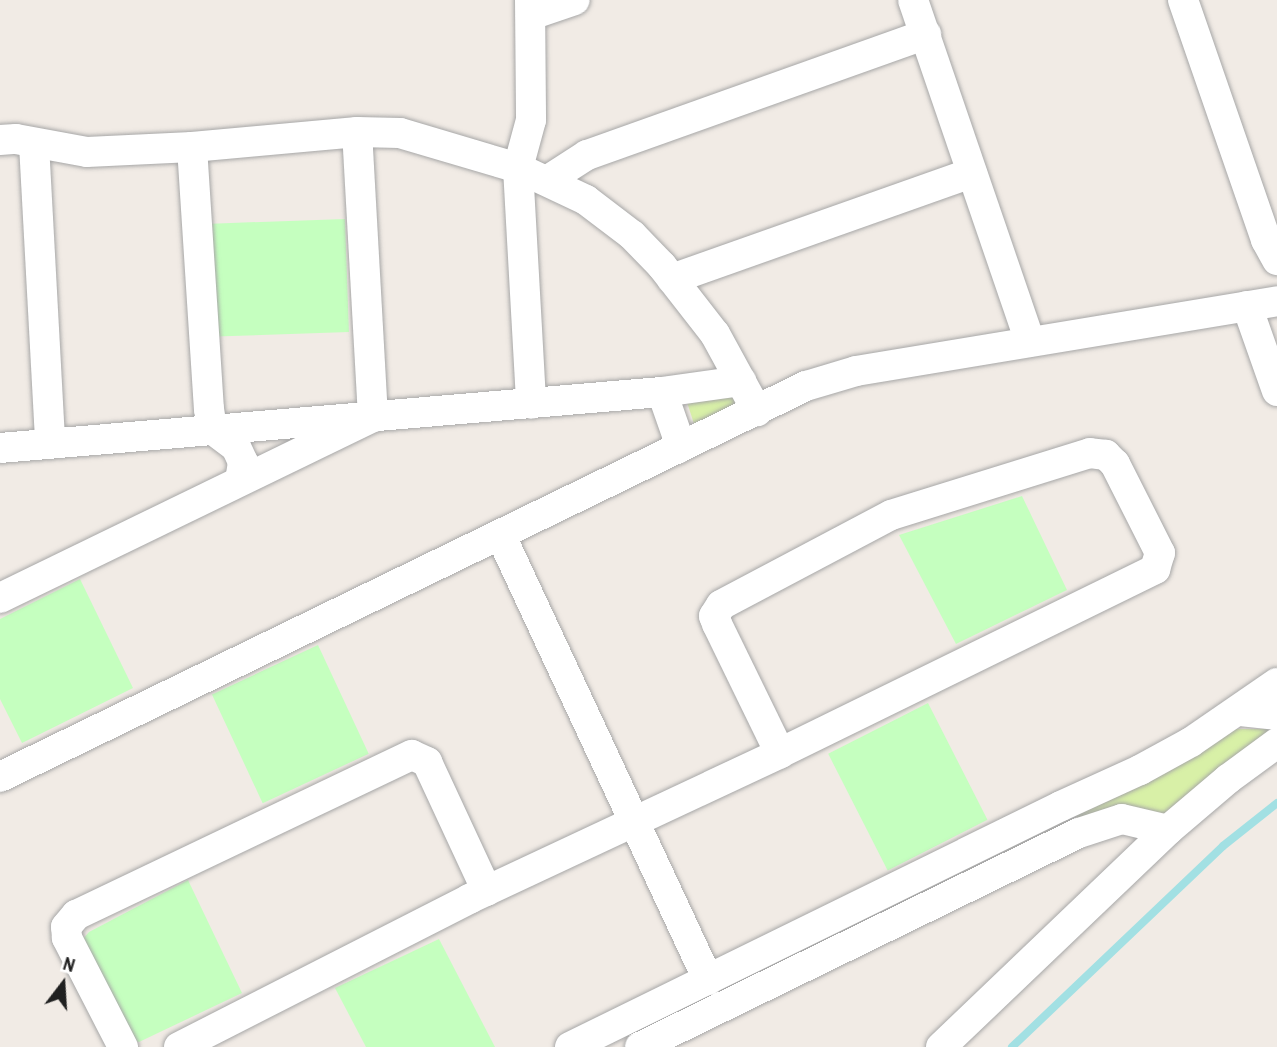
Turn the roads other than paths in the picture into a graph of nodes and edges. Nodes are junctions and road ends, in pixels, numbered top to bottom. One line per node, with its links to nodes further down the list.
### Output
1 (575, 0): 4 (street)
2 (913, 0): 5 (street)
3 (1183, 0): 13 (street)
4 (530, 8): 10 (street)
5 (926, 34): 11 (street); 12 (street)
6 (357, 132): 9 (street); 10 (street); 23 (street)
7 (0, 140): 8 (street)
8 (34, 144): 9 (street); 25 (street)
9 (192, 147): 24 (street)
10 (519, 168): 12 (street); 21 (street)
11 (972, 173): 14 (street); 17 (street)
12 (548, 180): 14 (street)
13 (1277, 260)
14 (672, 279): 18 (street)
15 (1277, 301): 16 (street)
16 (1247, 306): 17 (street); 19 (street)
17 (1030, 342): 22 (street)
18 (741, 381): 20 (street); 22 (street)
19 (1277, 391)
20 (662, 392): 21 (street); 27 (street)
21 (531, 404): 23 (street)
22 (757, 411): 27 (street)
23 (373, 417): 24 (street); 28 (street)
24 (212, 429): 25 (street); 28 (street)
25 (50, 442): 26 (street)
26 (0, 448)
27 (677, 449): 29 (street)
28 (240, 481): 30 (street)
29 (501, 536): 36 (street); 37 (street)
30 (0, 598)
31 (1277, 683): 32 (street)
32 (1239, 711): 33 (street); 40 (street)
33 (1277, 715)
34 (1277, 743): 38 (street)
35 (780, 753): 35 (street); 37 (street)
36 (0, 777)
37 (636, 822): 39 (street); 40 (street)
38 (1168, 830): 44 (street); 45 (street)
39 (487, 891): 41 (street); 42 (street)
40 (708, 980): 43 (street)
41 (122, 1047)
42 (179, 1047)
43 (570, 1047)
44 (640, 1047)
45 (941, 1047)

